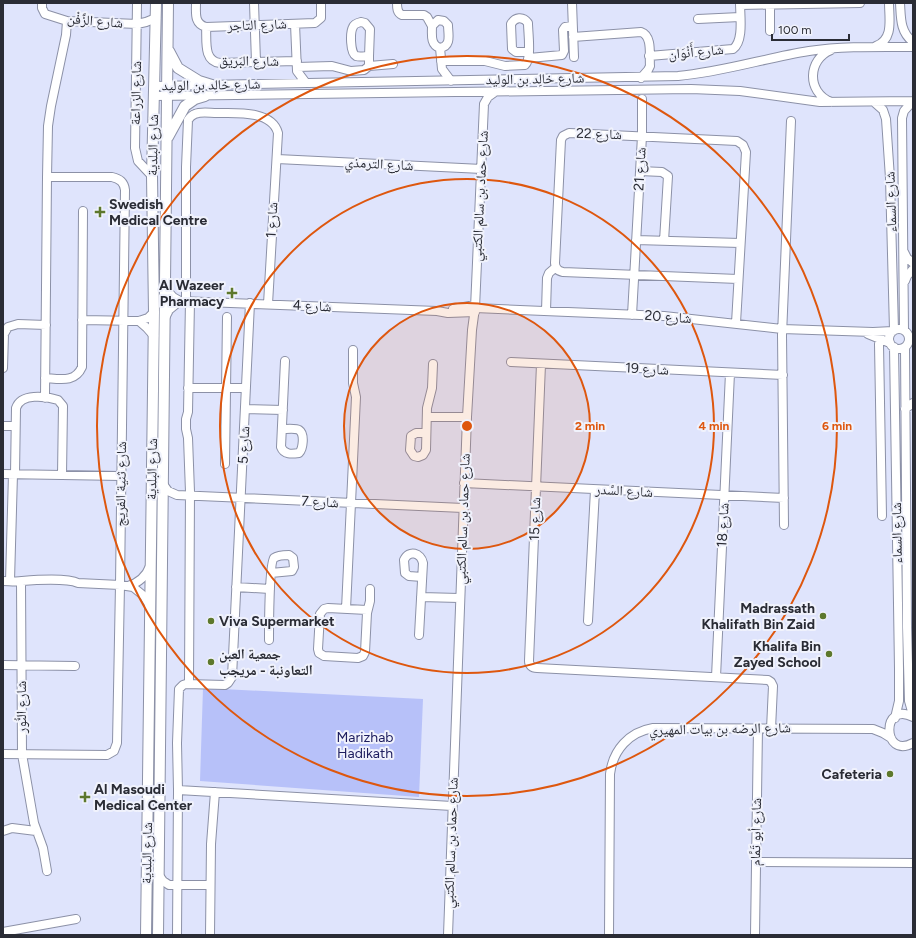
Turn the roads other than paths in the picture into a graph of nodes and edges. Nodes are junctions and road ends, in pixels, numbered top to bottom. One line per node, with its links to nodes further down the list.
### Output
1 (42, 3): 18 (street, شارع الزَّفْن)
2 (137, 3): 19 (street, شارع الزراعة)
3 (156, 3): 16 (main road, شارع البلدية)
4 (168, 3): 28 (main road, شارع البلدية)
5 (196, 3): 24 (street)
6 (254, 3): 21 (street)
7 (321, 3): 20 (street, شارع التاجر)
8 (397, 3): 22 (street)
9 (572, 3): 23 (street)
10 (860, 3): 14 (street)
11 (889, 3): 29 (street)
12 (900, 3): 27 (street)
13 (740, 4): 14 (street); 15 (street, شارع أَنْوَان)
14 (770, 5): 25 (street)
15 (740, 17): 17 (street); 34 (street, شارع أَنْوَان)
16 (156, 18): 19 (street, شارع الزَّفْن); 54 (main road, شارع البلدية)
17 (698, 19)
18 (67, 21): 19 (street, شارع الزَّفْن); 69 (street)
19 (137, 24): 68 (street, شارع الزراعة)
20 (295, 24): 21 (street, شارع التاجر); 39 (street)
21 (254, 25): 24 (street, شارع التاجر); 36 (street)
22 (432, 26): 31 (street); 31 (street)
23 (572, 26): 26 (street); 38 (street)
24 (206, 27): 36 (street, شارع البَريق)
25 (770, 31)
26 (573, 37): 34 (street); 35 (street)
27 (913, 42)
28 (167, 47): 48 (main road); 51 (main road, شارع البلدية)
29 (872, 47): 30 (street, شارع خالِد بن الوليد); 32 (street, شارع خالِد بن الوليد)
30 (913, 47)
31 (440, 48): 38 (street)
32 (836, 48): 42 (street, شارع خالِد بن الوليد); 59 (street)
33 (369, 56): 40 (street)
34 (649, 56): 41 (street)
35 (574, 57)
36 (256, 62): 39 (street, شارع البَريق)
37 (393, 64): 40 (street, شارع البَريق)
38 (441, 65): 44 (street); 45 (street)
39 (297, 66): 40 (street, شارع البَريق); 46 (street); 47 (street)
40 (369, 66)
41 (650, 66): 42 (street); 43 (street)
42 (660, 77): 43 (street, شارع خالِد بن الوليد)
43 (641, 78): 44 (street, شارع خالِد بن الوليد)
44 (451, 81): 45 (street, شارع خالِد بن الوليد)
45 (431, 82): 46 (street, شارع خالِد بن الوليد)
46 (306, 83): 47 (street, شارع خالِد بن الوليد)
47 (288, 84): 48 (street, شارع خالِد بن الوليد)
48 (212, 85): 51 (street, شارع خالِد بن الوليد)
49 (633, 90): 50 (street, شارع خالِد بن الوليد); 53 (street, شارع خالِد بن الوليد); 56 (street)
50 (654, 90): 56 (street); 59 (street, شارع خالِد بن الوليد)
51 (167, 91): 54 (street, شارع خالِد بن الوليد); 55 (street, شارع خالِد بن الوليد); 63 (main road, شارع البلدية)
52 (475, 92): 53 (street, شارع خالِد بن الوليد); 55 (street, شارع خالِد بن الوليد); 60 (street)
53 (495, 92): 60 (street)
54 (154, 95): 64 (main road); 68 (main road, شارع البلدية)
55 (205, 96): 63 (main road)
56 (642, 99): 62 (street, شارع 21)
57 (913, 101): 58 (street, شارع خالِد بن الوليد); 74 (street, شارع السماء)
58 (874, 102): 59 (street, شارع خالِد بن الوليد); 98 (street, شارع السماء)
59 (834, 103)
60 (484, 104): 66 (street, شارع حماد بن سالم الكتبي)
61 (791, 121): 96 (street)
62 (642, 136): 67 (street, شارع 21); 73 (street, شارع 22); 76 (street, شارع 22)
63 (167, 139): 64 (main road, شارع البلدية)
64 (167, 159): 81 (main road, شارع البلدية)
65 (276, 159): 66 (street, شارع الترمذي); 82 (street, شارع 1); 84 (street, شارع 1)
66 (482, 169): 85 (street, شارع حماد بن سالم الكتبي)
67 (640, 171): 71 (street, شارع 21); 72 (street)
68 (152, 176): 87 (main road, شارع البلدية)
69 (47, 177): 92 (street, شارع ثنية الفريج); 95 (street)
70 (83, 211): 91 (street)
71 (636, 240): 72 (street); 78 (street, شارع 21)
72 (664, 241): 73 (street)
73 (740, 243): 79 (street, شارع 22)
74 (903, 250): 75 (street); 80 (street, شارع السماء)
75 (913, 263)
76 (556, 267): 78 (street); 86 (street)
77 (913, 269): 80 (street)
78 (635, 275): 79 (street); 88 (street, شارع 21)
79 (738, 279): 94 (street, شارع 22)
80 (904, 284): 100 (street, شارع السماء)
81 (165, 288): 82 (street); 90 (main road, شارع البلدية)
82 (185, 301): 83 (street, شارع 4); 90 (street); 112 (street)
83 (250, 303): 84 (street, شارع 4); 114 (street, شارع 5)
84 (268, 304): 85 (street, شارع 4)
85 (475, 308): 86 (street, شارع 20); 122 (street, شارع حماد بن سالم الكتبي)
86 (546, 311): 88 (street, شارع 20)
87 (154, 312): 93 (street); 99 (main road, شارع البلدية)
88 (632, 314): 94 (street, شارع 20)
89 (227, 317): 113 (street)
90 (165, 318): 135 (main road, شارع البلدية)
91 (82, 320): 92 (street); 111 (street)
92 (123, 321): 93 (street); 133 (street, شارع ثنية الفريج)
93 (139, 321): 99 (street)
94 (736, 323): 96 (street, شارع 20)
95 (46, 325): 108 (street); 111 (street)
96 (782, 329): 97 (street, شارع 20); 110 (street)
97 (859, 331): 98 (street, شارع 20); 102 (street, شارع 20)
98 (894, 331): 100 (street, شارع 20); 102 (street, شارع السماء)
99 (154, 336): 148 (main road, شارع البلدية)
100 (909, 339): 102 (street); 115 (street, شارع السماء)
101 (878, 344): 126 (street)
102 (892, 345): 127 (street, شارع السماء)
103 (353, 350): 143 (street)
104 (286, 361): 120 (street)
105 (511, 362): 107 (street, شارع 19)
106 (433, 364): 121 (street)
107 (541, 364): 109 (street, شارع 19); 136 (street, شارع 15)
108 (3, 368)
109 (730, 373): 110 (street, شارع 19); 140 (street, شارع 18)
110 (782, 376): 142 (street)
111 (45, 378): 116 (street)
112 (188, 388): 113 (street); 139 (street)
113 (226, 388): 114 (street); 129 (street)
114 (246, 388): 118 (street, شارع 5)
115 (905, 395): 117 (street); 119 (street, شارع السماء)
116 (45, 398): 124 (street); 132 (street)
117 (913, 402): 119 (street)
118 (245, 409): 120 (street); 141 (street, شارع 5)
119 (905, 409): 162 (street, شارع السماء)
120 (283, 410): 125 (street)
121 (427, 417): 122 (street); 128 (street)
122 (467, 417): 134 (street, شارع حماد بن سالم الكتبي)
123 (3, 426): 124 (street)
124 (15, 426): 131 (street)
125 (282, 428)
126 (881, 430): 127 (street); 146 (street)
127 (896, 430): 173 (street, شارع السماء)
128 (426, 433)
129 (225, 464)
130 (3, 474): 131 (street)
131 (14, 474): 132 (street); 151 (street)
132 (62, 475): 133 (street)
133 (121, 476): 153 (street, شارع ثنية الفريج)
134 (464, 483): 136 (street, شارع السَّدر); 144 (street, شارع حماد بن سالم الكتبي)
135 (163, 484): 138 (street); 145 (main road, شارع البلدية)
136 (536, 487): 137 (street, شارع السَّدر); 170 (street, شارع 15)
137 (595, 490): 140 (street, شارع السَّدر); 163 (street)
138 (177, 495): 139 (street, شارع 7); 145 (street)
139 (190, 496): 141 (street, شارع 7); 171 (street)
140 (725, 496): 142 (street, شارع السَّدر); 170 (street, شارع 18)
141 (241, 498): 143 (street, شارع 7); 154 (street, شارع 5)
142 (784, 498): 147 (street)
143 (351, 503): 144 (street, شارع 7); 160 (street)
144 (463, 508): 158 (street, شارع حماد بن سالم الكتبي)
145 (163, 510): 189 (main road, شارع البلدية)
146 (882, 516)
147 (784, 525)
148 (151, 563): 153 (street); 159 (main road, شارع البلدية)
149 (271, 573): 155 (street)
150 (422, 577): 157 (street)
151 (7, 581): 152 (street)
152 (22, 582): 153 (street); 168 (street, شارع النُّور)
153 (124, 586): 159 (street); 180 (street, شارع ثنية الفريج)
154 (236, 588): 155 (street); 171 (street, شارع 5)
155 (270, 589): 166 (street)
156 (370, 589): 161 (street)
157 (421, 597): 158 (street); 165 (street)
158 (459, 598): 183 (street, شارع حماد بن سالم الكتبي)
159 (150, 606): 195 (main road, شارع البلدية)
160 (346, 609): 161 (street); 161 (street)
161 (367, 610)
162 (910, 612): 164 (street, شارع السماء)
163 (588, 621)
164 (910, 624): 172 (street, شارع السماء)
165 (419, 635)
166 (269, 640)
167 (3, 665): 168 (street)
168 (21, 665): 169 (street); 180 (street, شارع النُّور)
169 (75, 666)
170 (716, 677): 175 (street)
171 (189, 683): 181 (street)
172 (913, 716): 173 (street)
173 (893, 719): 176 (street, شارع الرضه بن بيات المهيري); 177 (street, شارع السماء)
174 (758, 728): 175 (street, شارع الرضه بن بيات المهيري); 186 (street, شارع أبو تَمَّام); 200 (street, شارع الرضه بن بيات المهيري)
175 (771, 729): 176 (street, شارع الرضه بن بيات المهيري)
176 (873, 729): 177 (street, شارع الرضه بن بيات المهيري)
177 (891, 738): 178 (street, شارع الرضه بن بيات المهيري)
178 (913, 743)
179 (3, 754): 180 (street, شارع ثنية الفريج)
180 (22, 754): 185 (street, شارع النُّور)
181 (178, 790): 182 (street); 190 (street)
182 (215, 792): 183 (street); 191 (street)
183 (452, 806): 199 (street, شارع حماد بن سالم الكتبي)
184 (3, 831): 185 (street)
185 (36, 831): 188 (street, شارع النُّور)
186 (756, 862): 187 (street); 201 (street, شارع أبو تَمَّام)
187 (913, 863)
188 (47, 871)
189 (158, 873): 190 (street); 192 (main road, شارع البلدية)
190 (173, 885): 191 (street); 192 (street); 197 (street)
191 (210, 885): 198 (street)
192 (158, 899): 196 (main road, شارع البلدية)
193 (76, 918): 194 (street)
194 (3, 932)
195 (146, 935)
196 (158, 935)
197 (177, 935)
198 (210, 935)
199 (448, 935)
200 (609, 935)
201 (755, 935)

